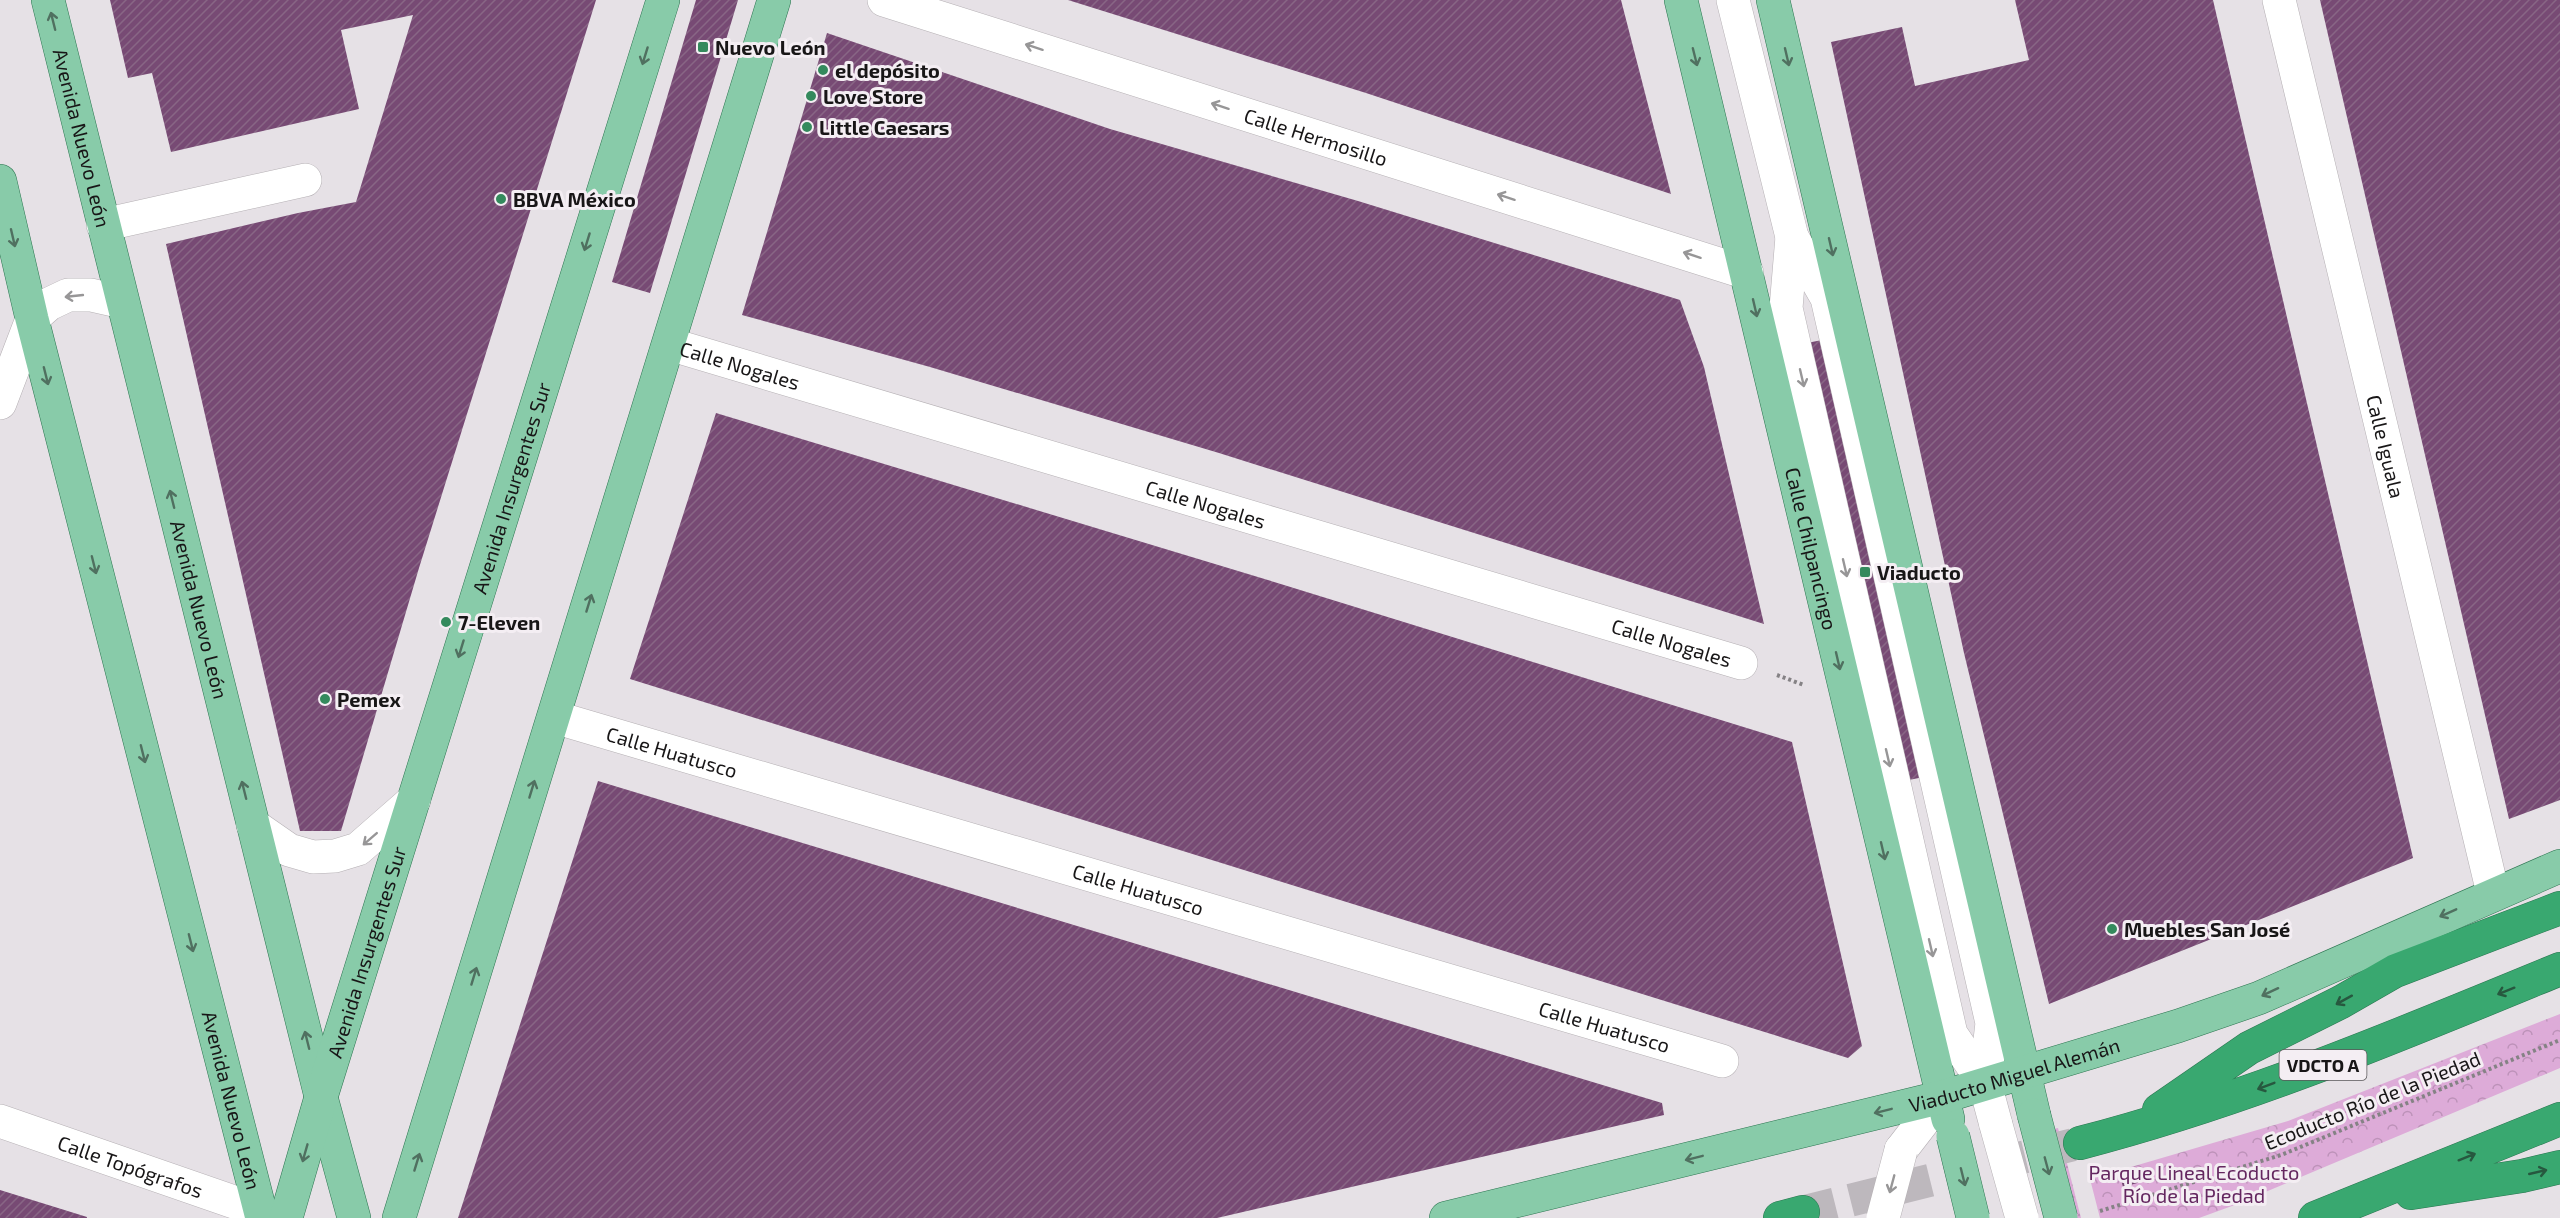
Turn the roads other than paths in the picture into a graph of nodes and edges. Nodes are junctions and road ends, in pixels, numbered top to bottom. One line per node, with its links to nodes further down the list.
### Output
1 (48, 0): 11 (main road, Avenida Nuevo León, one-way to 1)
2 (663, 0): 20 (main road, Avenida Insurgentes Sur, one-way to 20)
3 (774, 0): 16 (main road)
4 (884, 0): 13 (street, Calle Hermosillo, one-way to 4)
5 (1681, 0): 13 (main road, Calle Chilpancingo, one-way to 13)
6 (1733, 0): 12 (street)
7 (1773, 0): 27 (main road, one-way to 27)
8 (2279, 0): 23 (street, Calle Iguala)
9 (305, 180): 11 (street)
10 (0, 181): 15 (main road, Avenida Nuevo León, one-way to 15)
11 (103, 225): 14 (main road, Avenida Nuevo León)
12 (1792, 237): 28 (street); 28 (street, one-way to 28)
13 (1748, 273): 30 (main road, Calle Chilpancingo, one-way to 30)
14 (122, 302): 15 (street, one-way to 15); 21 (main road, Avenida Nuevo León, one-way to 14)
15 (32, 319): 17 (street); 37 (main road, Avenida Nuevo León, one-way to 37)
16 (669, 344): 18 (street, Calle Nogales); 19 (main road, one-way to 16)
17 (0, 403)
18 (1741, 663)
19 (554, 717): 26 (street, Calle Huatusco); 40 (main road, one-way to 19)
20 (414, 800): 21 (street, one-way to 21); 29 (main road, Avenida Insurgentes Sur)
21 (253, 825): 29 (main road, Avenida Nuevo León, one-way to 21)
22 (2560, 866): 23 (main road, Viaducto Miguel Alemán)
23 (2493, 893): 27 (main road, Viaducto Miguel Alemán, one-way to 27)
24 (2560, 908): 33 (highway, one-way to 33)
25 (2560, 969): 33 (highway, VDCTO A, one-way to 33)
26 (1722, 1061)
27 (2023, 1072): 28 (main road, Viaducto Miguel Alemán); 38 (main road, one-way to 38, bridge)
28 (1985, 1084): 30 (main road, Viaducto Miguel Alemán); 44 (street, bridge)
29 (321, 1097): 37 (main road, Avenida Insurgentes Sur, one-way to 37); 39 (main road, Avenida Nuevo León)
30 (1942, 1097): 41 (main road, Viaducto Miguel Alemán, one-way to 41); 42 (street, one-way to 42, bridge); 43 (main road, Calle Chilpancingo, one-way to 43, bridge)
31 (2560, 1119): 36 (highway, one-way to 31)
32 (0, 1121): 37 (street, Calle Topógrafos)
33 (2130, 1130): 34 (highway, VDCTO A)
34 (2080, 1143)
35 (2560, 1167): 36 (highway, one-way to 35)
36 (2356, 1202): 45 (highway)
37 (269, 1216)
38 (2075, 1216)
39 (354, 1218)
40 (399, 1218)
41 (1446, 1218)
42 (1883, 1218)
43 (1973, 1218)
44 (2022, 1218)
45 (2315, 1218)

